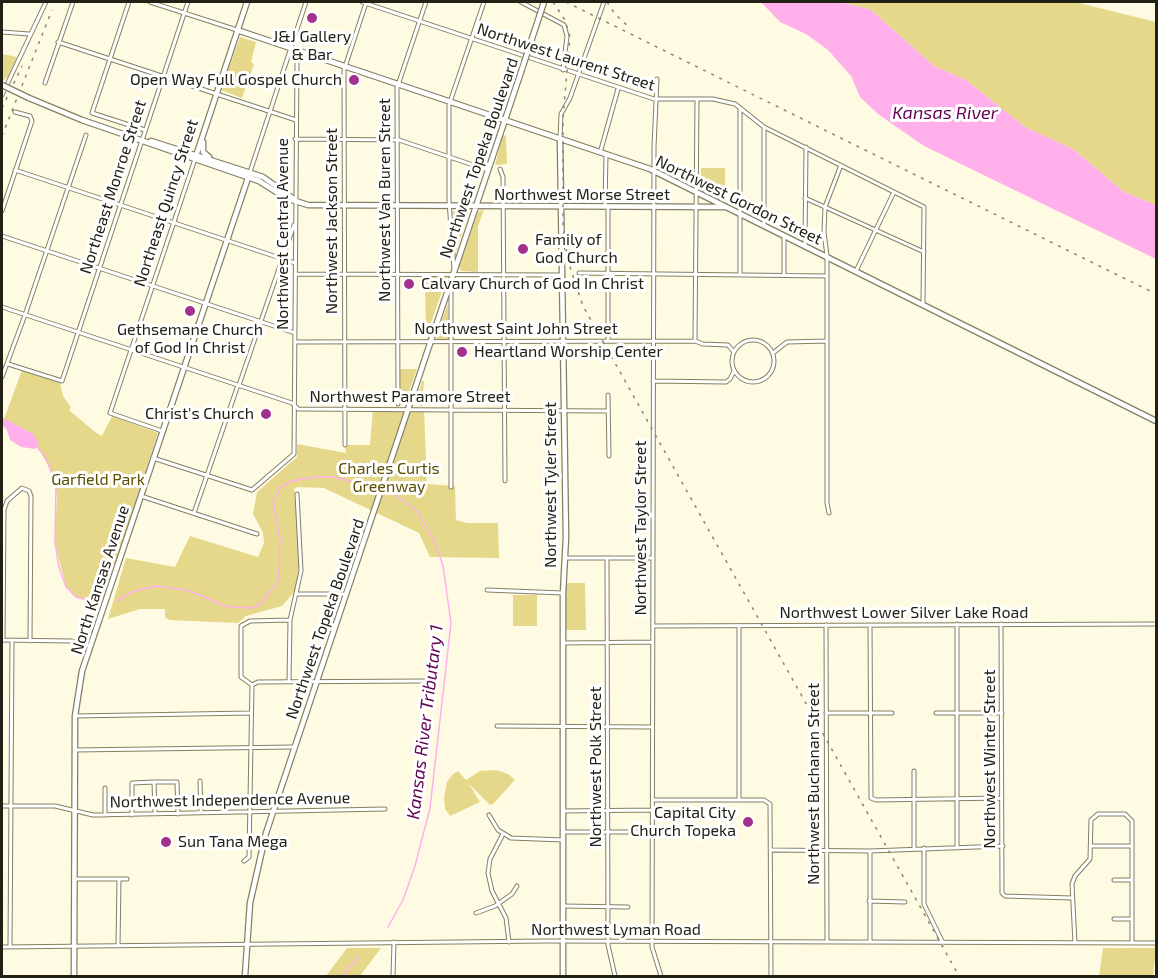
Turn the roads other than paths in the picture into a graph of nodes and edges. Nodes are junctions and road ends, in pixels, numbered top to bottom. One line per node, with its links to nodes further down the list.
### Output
1 (46, 2): 18 (street)
2 (73, 2): 20 (street)
3 (129, 2): 22 (street)
4 (150, 2): 14 (street)
5 (188, 2): 14 (street, Northeast Monroe Street)
6 (247, 2): 16 (main road, Northeast Quincy Street)
7 (306, 2): 21 (street, North Kansas Avenue)
8 (365, 2): 15 (street, Northwest Laurent Street); 24 (street, Northwest Jackson Street)
9 (426, 2): 15 (street, Northwest Van Buren Street)
10 (484, 2): 19 (street)
11 (521, 2): 25 (street)
12 (544, 2): 42 (main road, Northwest Topeka Boulevard, bridge)
13 (604, 2): 26 (street, Northwest Tyler Street)
14 (184, 13): 16 (street); 27 (street, Northeast Monroe Street)
15 (419, 21): 19 (street, Northwest Laurent Street); 30 (street, Northwest Van Buren Street)
16 (237, 30): 21 (main road, Northwest Gordon Street); 33 (main road, Northeast Quincy Street)
17 (2, 32): 18 (street)
18 (29, 34): 34 (street)
19 (472, 38): 25 (street, Northwest Laurent Street); 37 (street)
20 (58, 42): 22 (street); 29 (street)
21 (291, 49): 24 (main road, Northwest Gordon Street); 40 (street, North Kansas Avenue)
22 (110, 59): 27 (street); 45 (street)
23 (297, 61): 41 (street, Northwest Central Avenue)
24 (345, 67): 30 (main road, Northwest Gordon Street); 50 (street, Northwest Jackson Street)
25 (563, 70): 26 (street, Northwest Laurent Street)
26 (577, 74): 32 (street, Northwest Laurent Street); 48 (street, Northwest Tyler Street)
27 (163, 77): 33 (street); 45 (street, Northeast Monroe Street)
28 (657, 79): 35 (street, Northwest Taylor Street)
29 (45, 83)
30 (397, 84): 37 (main road, Northwest Gordon Street); 51 (street, Northwest Van Buren Street)
31 (2, 85): 49 (main road, bridge)
32 (618, 89): 35 (street, Northwest Laurent Street); 53 (street)
33 (215, 94): 40 (street); 43 (main road, Northeast Quincy Street)
34 (2, 95)
35 (654, 99): 36 (street, Northwest Laurent Street); 62 (street, Northwest Taylor Street)
36 (697, 99): 38 (street, Northwest Laurent Street); 66 (street)
37 (450, 102): 42 (main road, Northwest Gordon Street); 55 (street)
38 (740, 108): 44 (street); 82 (street)
39 (15, 112): 60 (street)
40 (270, 112): 41 (street); 63 (street, North Kansas Avenue)
41 (296, 120): 47 (street, Northwest Central Avenue)
42 (505, 120): 48 (main road, Northwest Gordon Street); 61 (main road, Northwest Topeka Boulevard)
43 (206, 125): 56 (main road, Northeast Quincy Street); 57 (main road)
44 (764, 127): 52 (street); 85 (street)
45 (145, 130): 49 (street, Northeast Monroe Street)
46 (86, 135): 64 (street)
47 (295, 139): 50 (street); 68 (street, Northwest Central Avenue)
48 (560, 139): 53 (main road, Northwest Gordon Street); 75 (main road, Northwest Tyler Street)
49 (142, 140): 56 (main road); 69 (street, Northeast Monroe Street)
50 (344, 140): 51 (street); 70 (street, Northwest Jackson Street)
51 (396, 140): 55 (street); 71 (street, Northwest Van Buren Street)
52 (806, 147): 58 (street); 67 (street)
53 (600, 153): 54 (main road, Northwest Gordon Street)
54 (606, 155): 62 (main road, Northwest Gordon Street); 78 (street)
55 (448, 156): 61 (street); 72 (street)
56 (195, 157): 57 (main road); 63 (main road); 84 (street, Northeast Quincy Street)
57 (222, 163): 63 (main road)
58 (841, 164): 65 (street); 77 (street)
59 (500, 169): 74 (street)
60 (15, 170): 64 (street); 81 (street)
61 (488, 170): 73 (main road, Northwest Topeka Boulevard)
62 (654, 171): 66 (main road, Northwest Gordon Street); 79 (street, Northwest Taylor Street)
63 (249, 174): 68 (main road, Northwest Morse Street); 89 (main road, North Kansas Avenue)
64 (68, 187): 69 (street); 91 (street)
65 (894, 192): 86 (street); 92 (street)
66 (697, 193): 76 (main road, Northwest Gordon Street); 80 (street)
67 (805, 198): 77 (street); 90 (street)
68 (295, 201): 70 (main road, Northwest Morse Street); 83 (street, Northwest Central Avenue)
69 (120, 206): 84 (street); 96 (street, Northeast Monroe Street)
70 (344, 206): 71 (main road, Northwest Morse Street); 100 (street, Northwest Jackson Street)
71 (396, 206): 72 (main road, Northwest Morse Street); 101 (street, Northwest Van Buren Street)
72 (450, 206): 73 (main road, Northwest Morse Street); 108 (street)
73 (476, 207): 74 (main road, Northwest Morse Street); 108 (main road, Northwest Topeka Boulevard)
74 (503, 207): 75 (main road, Northwest Morse Street); 102 (street)
75 (560, 207): 78 (main road, Northwest Morse Street); 109 (main road, Northwest Tyler Street)
76 (726, 207): 80 (main road, Northwest Morse Street); 82 (main road, Northwest Gordon Street)
77 (825, 207): 86 (street); 93 (street)
78 (607, 208): 79 (main road, Northwest Morse Street); 103 (street)
79 (653, 208): 80 (main road, Northwest Morse Street); 104 (street, Northwest Taylor Street)
80 (697, 208): 105 (street)
81 (2, 211)
82 (741, 214): 85 (main road, Northwest Gordon Street); 106 (street)
83 (295, 220): 94 (street); 95 (street, Northwest Central Avenue)
84 (172, 223): 89 (street); 111 (street, Northeast Quincy Street)
85 (764, 225): 87 (main road, Northwest Gordon Street)
86 (875, 231): 92 (street); 97 (street)
87 (784, 235): 90 (main road, Northwest Gordon Street); 107 (street)
88 (2, 236): 91 (street)
89 (226, 240): 94 (street); 112 (main road, North Kansas Avenue)
90 (805, 245): 93 (main road, Northwest Gordon Street)
91 (46, 251): 96 (street); 115 (street)
92 (924, 252): 113 (street)
93 (827, 256): 97 (main road, Northwest Gordon Street); 110 (street)
94 (281, 258): 95 (street); 116 (street)
95 (295, 263): 99 (street, Northwest Central Avenue)
96 (99, 268): 111 (street); 117 (street, Northeast Monroe Street)
97 (856, 271): 113 (main road, Northwest Gordon Street)
98 (579, 273): 103 (street)
99 (295, 274): 100 (street); 118 (street, Northwest Central Avenue)
100 (344, 274): 101 (street); 125 (street, Northwest Jackson Street)
101 (397, 274): 108 (street); 126 (street, Northwest Van Buren Street)
102 (503, 274): 108 (street); 109 (street); 128 (street)
103 (608, 274): 104 (street); 120 (street)
104 (653, 274): 105 (street); 121 (street, Northwest Taylor Street)
105 (697, 274): 106 (street); 122 (street)
106 (741, 274): 107 (street)
107 (784, 274): 110 (street)
108 (453, 275): 119 (main road, Northwest Topeka Boulevard); 127 (street)
109 (562, 275): 129 (main road, Northwest Tyler Street)
110 (827, 276): 123 (street)
111 (152, 286): 112 (street); 130 (street, Northeast Quincy Street)
112 (205, 304): 116 (street); 134 (main road, North Kansas Avenue)
113 (923, 304): 148 (main road, Northwest Gordon Street)
114 (2, 307): 115 (street, Northwest Paramore Street)
115 (25, 315): 117 (street, Northwest Paramore Street); 133 (street)
116 (260, 322): 118 (street); 138 (street)
117 (78, 332): 130 (street, Northwest Paramore Street); 133 (street, Northeast Monroe Street)
118 (295, 333): 124 (street, Northwest Central Avenue)
119 (430, 341): 126 (street, Northwest Saint John Street); 127 (street, Northwest Saint John Street); 143 (main road, Northwest Topeka Boulevard)
120 (608, 341): 121 (street, Northwest Saint John Street); 129 (street, Northwest Saint John Street)
121 (653, 341): 122 (street, Northwest Saint John Street); 137 (street, Northwest Taylor Street)
122 (695, 341): 131 (street, Northwest Saint John Street)
123 (827, 341): 132 (street); 159 (street)
124 (295, 342): 125 (street, Northwest Saint John Street); 141 (street, Northwest Central Avenue)
125 (345, 342): 126 (street, Northwest Saint John Street); 142 (street, Northwest Jackson Street)
126 (398, 342): 140 (street, Northwest Van Buren Street)
127 (451, 342): 128 (street, Northwest Saint John Street); 144 (street)
128 (504, 342): 129 (street, Northwest Saint John Street); 145 (street)
129 (562, 342): 146 (main road, Northwest Tyler Street)
130 (131, 350): 134 (street, Northwest Paramore Street); 149 (street, Northeast Quincy Street)
131 (734, 351): 132 (street); 135 (street)
132 (773, 354): 135 (street)
133 (8, 364): 136 (street)
134 (184, 368): 138 (street, Northwest Paramore Street); 149 (main road, North Kansas Avenue)
135 (734, 371): 137 (street)
136 (3, 376)
137 (653, 381): 163 (street, Northwest Taylor Street)
138 (238, 385): 141 (street, Northwest Paramore Street); 153 (street)
139 (608, 395): 147 (street)
140 (398, 404)
141 (295, 406): 142 (street, Northwest Paramore Street); 153 (street, Northwest Central Avenue)
142 (345, 409): 143 (street, Northwest Paramore Street); 150 (street, Northwest Jackson Street)
143 (408, 409): 144 (street, Northwest Paramore Street); 167 (main road, Northwest Topeka Boulevard)
144 (451, 409): 145 (street, Northwest Paramore Street); 155 (street)
145 (504, 409): 146 (street, Northwest Paramore Street); 154 (street)
146 (563, 410): 147 (street, Northwest Paramore Street); 161 (main road, Northwest Tyler Street)
147 (607, 411): 151 (street)
148 (1156, 421)
149 (162, 431): 152 (main road, North Kansas Avenue)
150 (345, 445)
151 (609, 456)
152 (153, 458): 153 (street); 157 (main road, North Kansas Avenue)
153 (207, 475): 158 (street)
154 (505, 481)
155 (451, 488)
156 (297, 494): 166 (street)
157 (141, 495): 158 (street); 182 (main road, North Kansas Avenue)
158 (194, 513): 160 (street)
159 (829, 513)
160 (257, 534)
161 (564, 558): 162 (street); 165 (main road, Northwest Tyler Street)
162 (607, 558): 163 (street); 179 (street, Northwest Polk Street)
163 (653, 558): 173 (street, Northwest Taylor Street)
164 (487, 590): 165 (street)
165 (562, 593): 181 (main road, Northwest Tyler Street)
166 (298, 594): 167 (street); 168 (street)
167 (346, 594): 185 (main road, Northwest Topeka Boulevard)
168 (290, 620): 184 (street); 186 (street)
169 (957, 624): 170 (street, Northwest Lower Silver Lake Road); 172 (street, Northwest Lower Silver Lake Road); 192 (street)
170 (1001, 624): 171 (street, Northwest Lower Silver Lake Road); 193 (street, Northwest Winter Street)
171 (1156, 624)
172 (870, 625): 175 (street, Northwest Lower Silver Lake Road); 187 (street)
173 (652, 626): 174 (street, Northwest Lower Silver Lake Road); 180 (street, Northwest Taylor Street)
174 (739, 626): 175 (street, Northwest Lower Silver Lake Road); 208 (street)
175 (826, 626): 189 (street, Northwest Buchanan Street)
176 (2, 640): 177 (street); 178 (street)
177 (12, 640): 178 (street); 212 (street)
178 (30, 641): 182 (street)
179 (608, 642): 180 (street); 181 (street); 197 (street, Northwest Polk Street)
180 (652, 642): 198 (street, Northwest Taylor Street)
181 (563, 643): 196 (main road, Northwest Tyler Street)
182 (91, 646): 194 (main road, North Kansas Avenue)
183 (424, 681): 185 (street)
184 (289, 682): 185 (street); 186 (street)
185 (316, 682): 200 (main road, Northwest Topeka Boulevard)
186 (252, 685): 188 (street)
187 (870, 712): 189 (street); 190 (street); 209 (street)
188 (250, 713): 194 (street); 199 (street)
189 (826, 713): 238 (street, Northwest Buchanan Street)
190 (892, 713)
191 (936, 713): 192 (street)
192 (958, 713): 193 (street); 210 (street)
193 (1002, 713): 206 (street, Northwest Winter Street)
194 (75, 716): 201 (main road, North Kansas Avenue)
195 (496, 726): 196 (street)
196 (564, 727): 197 (street); 216 (main road, Northwest Tyler Street)
197 (608, 727): 198 (street); 214 (street, Northwest Polk Street)
198 (652, 727): 207 (street, Northwest Taylor Street)
199 (250, 747): 200 (street); 201 (street); 218 (street)
200 (294, 747): 219 (main road, Northwest Topeka Boulevard)
201 (75, 750): 217 (main road, North Kansas Avenue)
202 (914, 771): 209 (street)
203 (200, 781): 220 (street)
204 (154, 782): 221 (street); 222 (street); 223 (street)
205 (105, 788): 224 (street)
206 (1002, 798): 210 (street); 231 (street, Northwest Winter Street)
207 (653, 800): 208 (street); 215 (street, Northwest Taylor Street)
208 (739, 800): 237 (street)
209 (914, 800): 210 (street); 235 (street)
210 (957, 800): 234 (street)
211 (2, 806): 212 (street, Northwest Independence Avenue)
212 (11, 806): 217 (street, Northwest Independence Avenue); 273 (street)
213 (385, 809): 219 (street, Northwest Independence Avenue)
214 (608, 810): 215 (street); 216 (street); 227 (street, Northwest Polk Street)
215 (653, 810): 228 (street, Northwest Taylor Street)
216 (563, 811): 226 (main road, Northwest Tyler Street)
217 (75, 812): 224 (street, Northwest Independence Avenue); 241 (main road, North Kansas Avenue)
218 (250, 812): 219 (street, Northwest Independence Avenue); 220 (street, Northwest Independence Avenue); 240 (street)
219 (273, 812): 266 (main road, Northwest Topeka Boulevard)
220 (201, 813): 223 (street, Northwest Independence Avenue)
221 (132, 814): 222 (street, Northwest Independence Avenue); 224 (street, Northwest Independence Avenue)
222 (155, 814): 223 (street, Northwest Independence Avenue)
223 (178, 814)
224 (105, 815)
225 (489, 815): 229 (street)
226 (563, 832): 227 (street); 230 (main road, Northwest Tyler Street)
227 (608, 832): 228 (street); 252 (street, Northwest Polk Street)
228 (653, 832): 261 (street, Northwest Taylor Street)
229 (503, 834): 230 (street); 250 (street)
230 (562, 840): 251 (main road, Northwest Tyler Street)
231 (1003, 846): 234 (street); 247 (street, Northwest Winter Street)
232 (1091, 846): 233 (street); 233 (street); 247 (street)
233 (1132, 846): 245 (street)
234 (957, 847): 236 (street)
235 (914, 848): 236 (street); 239 (street)
236 (924, 848): 265 (street)
237 (772, 850): 238 (street); 262 (street)
238 (827, 851): 239 (street); 263 (street, Northwest Buchanan Street)
239 (870, 851): 248 (street)
240 (244, 861)
241 (75, 879): 242 (street); 270 (main road, North Kansas Avenue)
242 (119, 879): 243 (street); 271 (street)
243 (127, 879)
244 (1114, 880): 245 (street)
245 (1132, 880): 256 (street)
246 (517, 886): 250 (street)
247 (1072, 898): 267 (street)
248 (869, 901): 249 (street); 264 (street)
249 (905, 902)
250 (499, 903): 254 (street); 258 (street)
251 (563, 906): 252 (street); 259 (main road, Northwest Tyler Street)
252 (608, 906): 253 (street); 260 (street, Northwest Polk Street)
253 (628, 907)
254 (476, 913)
255 (1114, 919): 256 (street)
256 (1132, 919): 268 (street)
257 (394, 942): 258 (street, Northwest Lyman Road); 266 (street, Northwest Lyman Road); 276 (street)
258 (509, 942): 259 (street, Northwest Lyman Road)
259 (562, 942): 260 (street, Northwest Lyman Road); 277 (main road, Northwest Tyler Street)
260 (609, 942): 261 (street, Northwest Lyman Road); 278 (street, Northwest Polk Street)
261 (652, 942): 262 (street, Northwest Lyman Road); 279 (street, Northwest Taylor Street)
262 (771, 942): 263 (street, Northwest Lyman Road); 280 (street)
263 (827, 942): 264 (street, Northwest Lyman Road)
264 (870, 942): 265 (street, Northwest Lyman Road)
265 (943, 943): 267 (street, Northwest Lyman Road)
266 (246, 944): 271 (street, Northwest Lyman Road); 275 (main road, Northwest Topeka Boulevard)
267 (1074, 944): 268 (street, Northwest Lyman Road)
268 (1132, 944): 269 (street, Northwest Lyman Road)
269 (1156, 944)
270 (75, 946): 271 (street, Northwest Lyman Road); 273 (street, Northwest Lyman Road); 274 (main road, North Kansas Avenue)
271 (118, 946)
272 (2, 947): 273 (street, Northwest Lyman Road)
273 (10, 947)
274 (74, 976)
275 (245, 976)
276 (393, 976)
277 (563, 976)
278 (615, 976)
279 (661, 976)
280 (771, 976)

